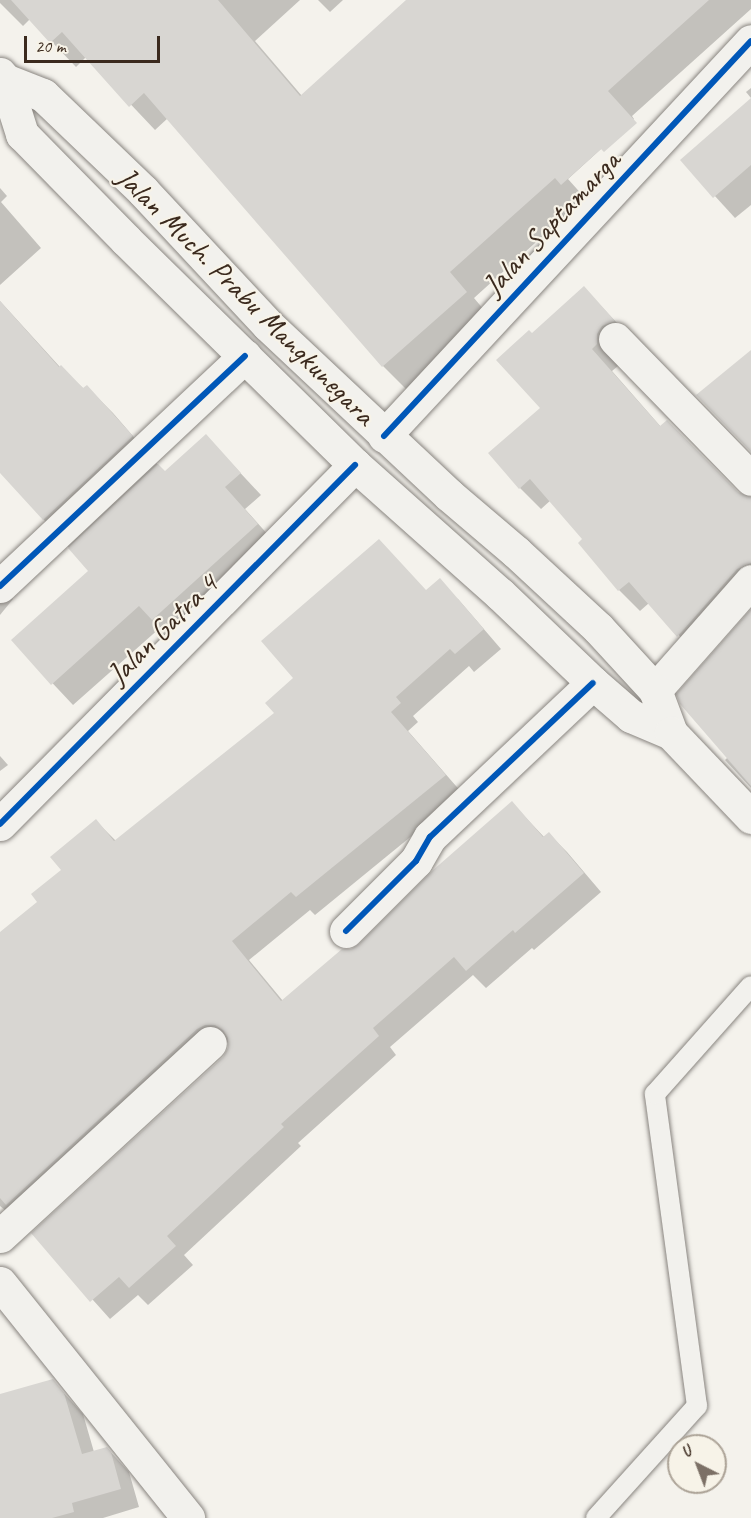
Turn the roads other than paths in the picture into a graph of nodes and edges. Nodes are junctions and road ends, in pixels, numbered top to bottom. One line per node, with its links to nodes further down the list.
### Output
1 (751, 41): 5 (street, Jalan Saptamarga)
2 (2, 77): 4 (street, Jalan Much. Prabu Mangkunegara); 5 (street, Jalan Much. Prabu Mangkunegara)
3 (615, 339): 7 (street)
4 (246, 356): 6 (street, Jalan Much. Prabu Mangkunegara); 9 (street)
5 (384, 435): 11 (street, Jalan Much. Prabu Mangkunegara)
6 (355, 465): 10 (street, Jalan Much. Prabu Mangkunegara); 14 (street, Jalan Gatra 4)
7 (751, 479)
8 (751, 581): 11 (street)
9 (0, 586)
10 (593, 683): 12 (street, Jalan Much. Prabu Mangkunegara); 15 (street)
11 (655, 690): 12 (street, Jalan Much. Prabu Mangkunegara)
12 (671, 733): 13 (street, Jalan Much. Prabu Mangkunegara)
13 (751, 817)
14 (0, 824)
15 (346, 931)
16 (751, 986): 22 (lane)
17 (210, 1043): 18 (street)
18 (0, 1236)
19 (0, 1283): 20 (street)
20 (13, 1317): 21 (street)
21 (187, 1518)
22 (596, 1518)

